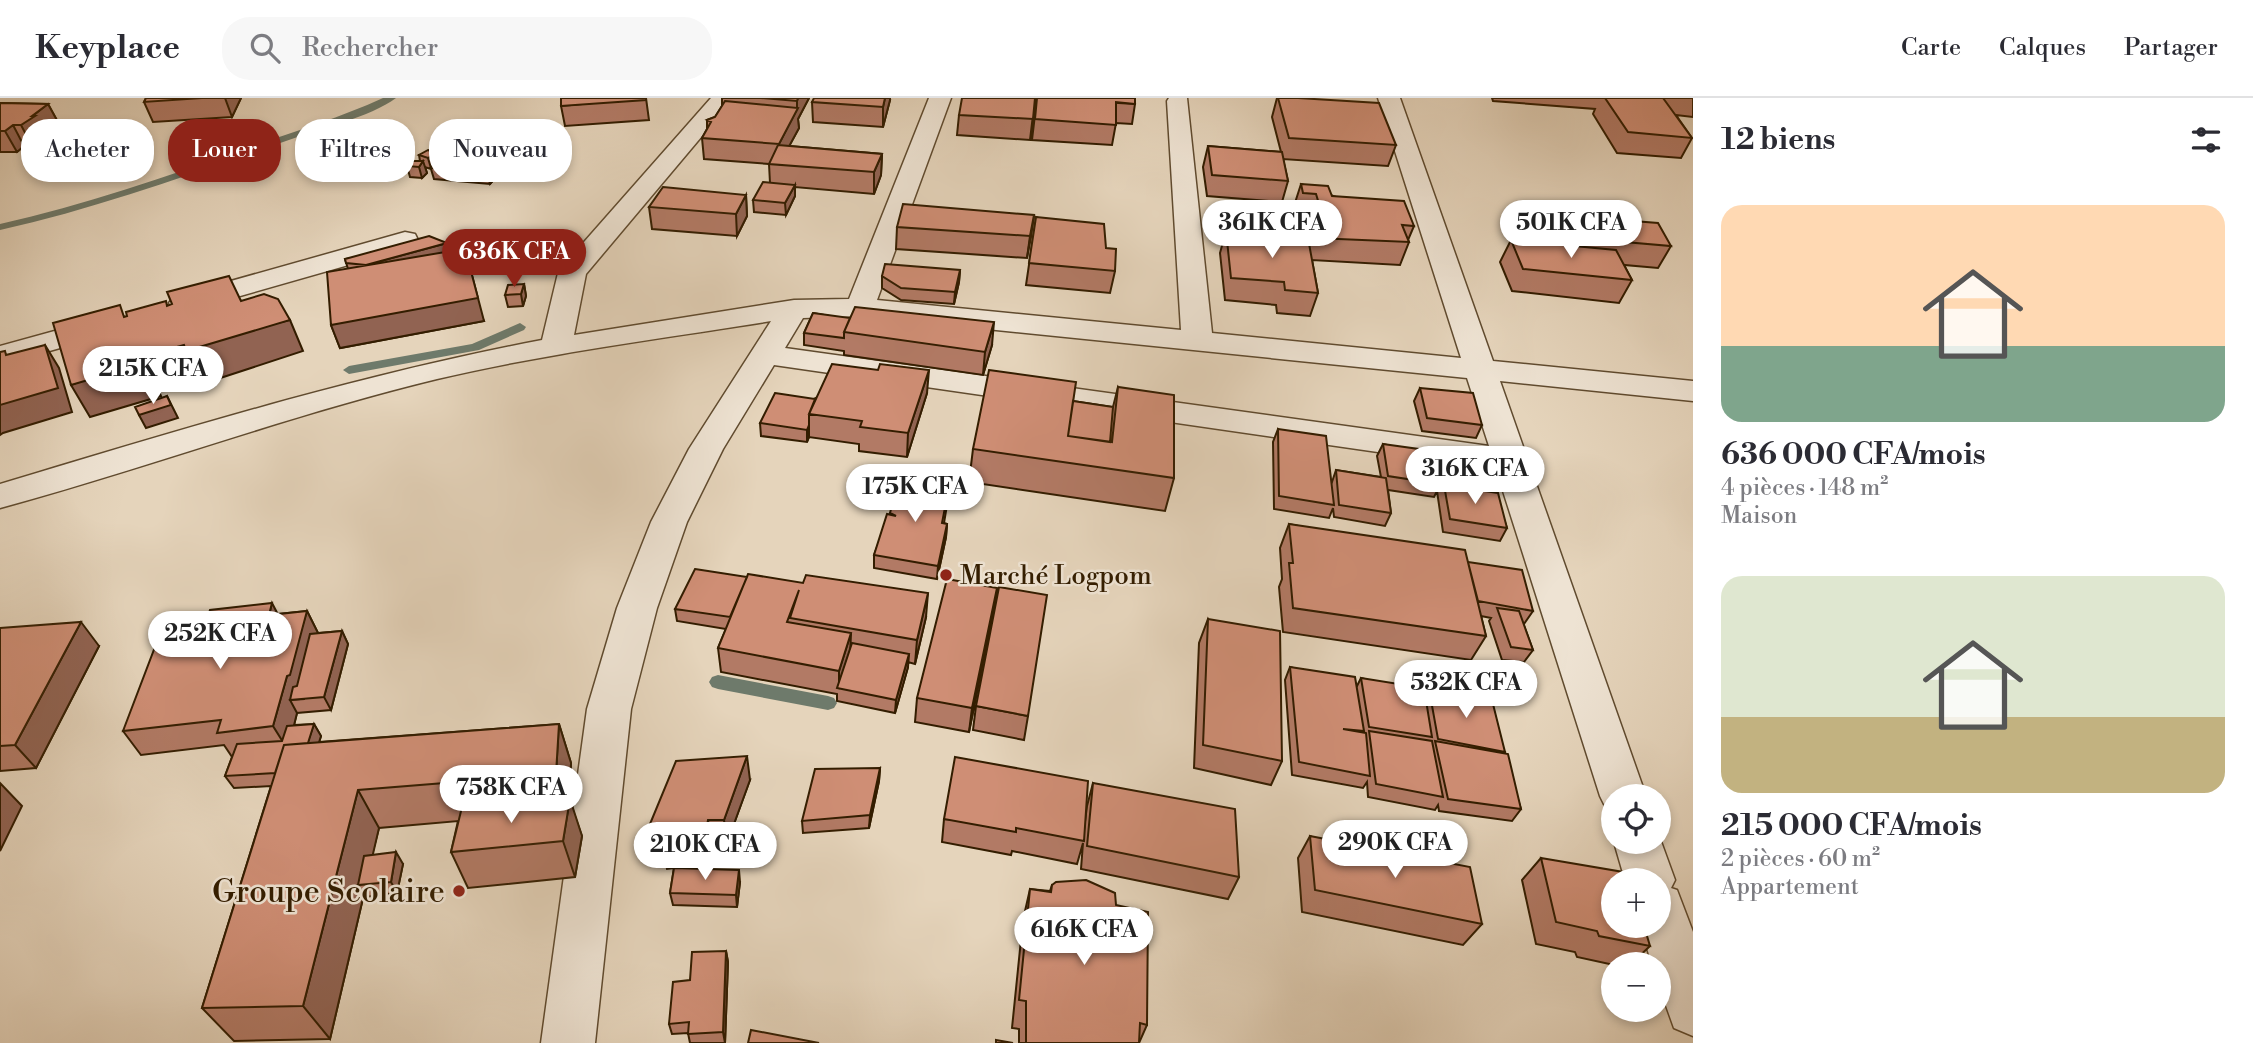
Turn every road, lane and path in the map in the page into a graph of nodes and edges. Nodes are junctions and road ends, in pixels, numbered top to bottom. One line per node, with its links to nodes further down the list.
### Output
1 (723, 98): 9 (street)
2 (940, 98): 6 (street)
3 (1389, 98): 12 (street)
4 (1178, 101): 8 (street)
5 (405, 240): 11 (street)
6 (860, 307): 7 (street); 8 (street)
7 (794, 309): 9 (street); 10 (street)
8 (1197, 341): 12 (street)
9 (556, 347): 15 (street)
10 (767, 355): 14 (street); 19 (street)
11 (0, 356)
12 (1482, 369): 13 (street); 14 (street)
13 (1693, 391)
14 (1511, 460): 16 (street)
15 (0, 496)
16 (1619, 784)
17 (1670, 938): 18 (street)
18 (1693, 1009)
19 (568, 1043)

